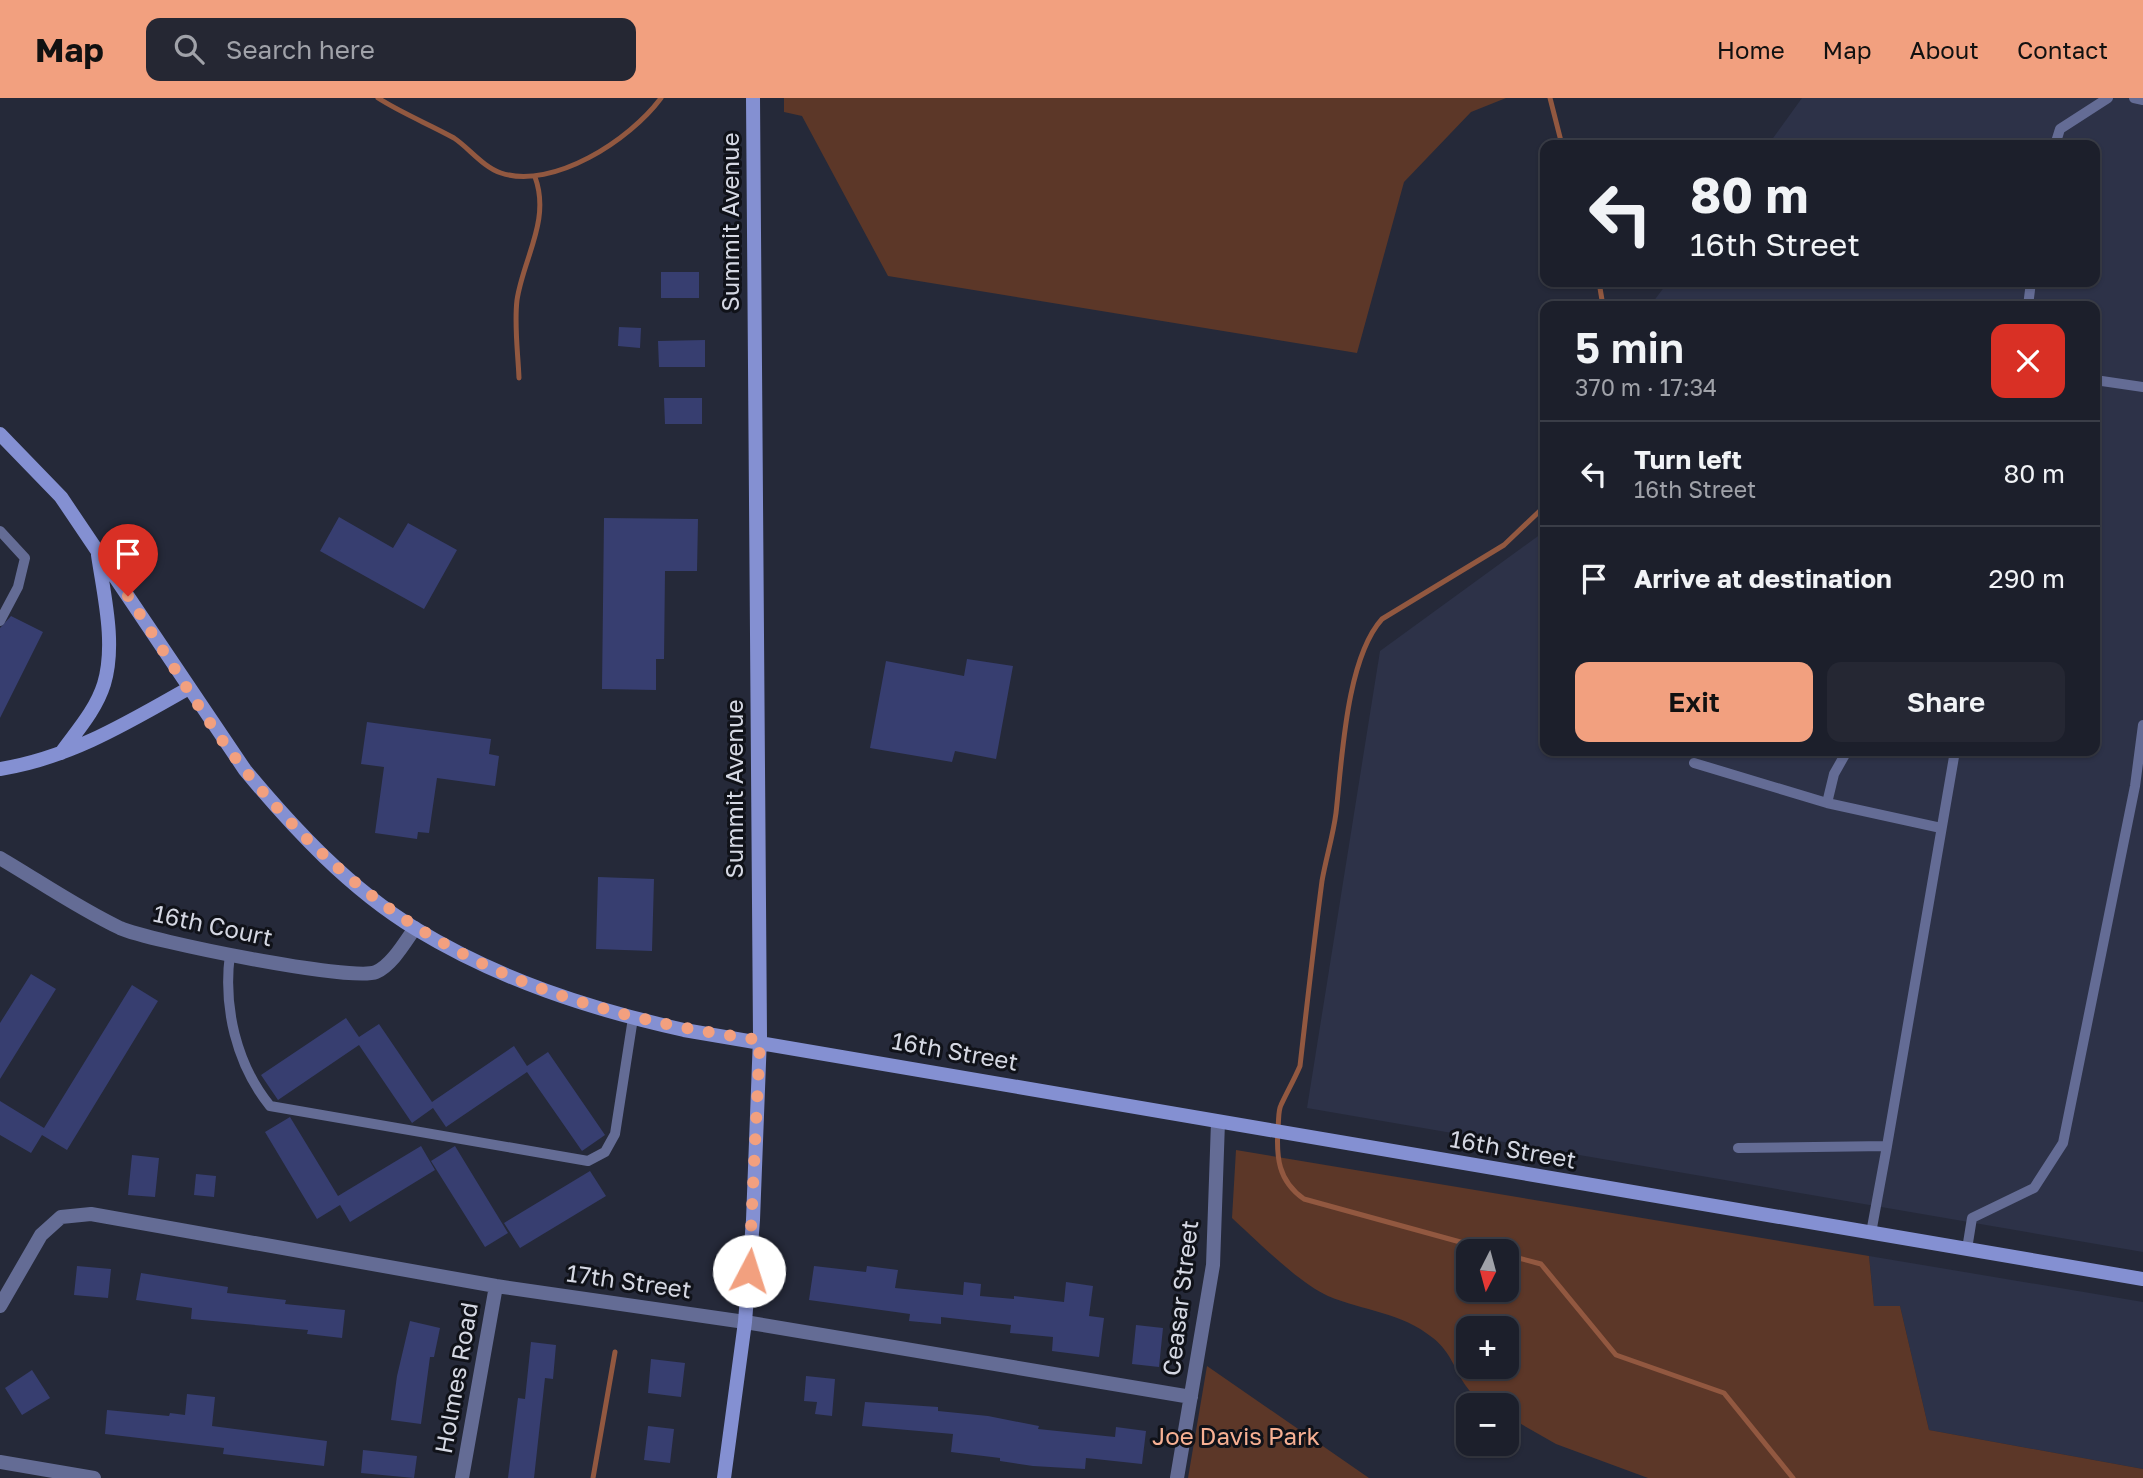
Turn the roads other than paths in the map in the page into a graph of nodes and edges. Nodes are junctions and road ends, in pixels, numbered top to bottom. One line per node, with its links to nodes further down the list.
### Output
1 (753, 98): 25 (main road, Summit Avenue)
2 (2108, 98): 5 (lane)
3 (2134, 98): 4 (lane)
4 (2143, 100)
5 (2057, 140)
6 (2100, 381): 7 (lane)
7 (2143, 387)
8 (0, 434): 10 (main road, 16th Street)
9 (0, 531): 11 (lane)
10 (98, 550): 12 (main road, 16th Street); 14 (main road)
11 (0, 621)
12 (189, 688): 14 (main road); 22 (main road, 16th Street)
13 (2143, 725): 30 (lane)
14 (61, 753): 18 (main road)
15 (1844, 756): 19 (lane)
16 (1954, 756): 20 (lane)
17 (1694, 763): 19 (lane)
18 (0, 769)
19 (1827, 803): 20 (lane)
20 (1941, 828): 27 (lane)
21 (0, 858): 23 (street, 16th Court)
22 (415, 928): 23 (street, 16th Court); 24 (main road, 16th Street)
23 (230, 954): 24 (lane)
24 (633, 1018): 25 (main road, 16th Street)
25 (760, 1040): 26 (main road, 16th Street); 34 (main road, Summit Avenue)
26 (1218, 1122): 29 (main road, 16th Street); 35 (street, Ceasar Street)
27 (1886, 1146): 28 (lane); 29 (lane)
28 (1738, 1148)
29 (1871, 1233): 30 (main road, 16th Street)
30 (1967, 1249): 31 (main road, 16th Street)
31 (2143, 1279)
32 (496, 1286): 33 (street, 17th Street); 34 (street, 17th Street); 38 (street, Holmes Road)
33 (0, 1306)
34 (745, 1322): 35 (street, 17th Street); 39 (main road, Summit Avenue)
35 (1191, 1397): 40 (street, Ceasar Street)
36 (0, 1462): 37 (street)
37 (94, 1478)
38 (462, 1478)
39 (723, 1478)
40 (1177, 1478)

